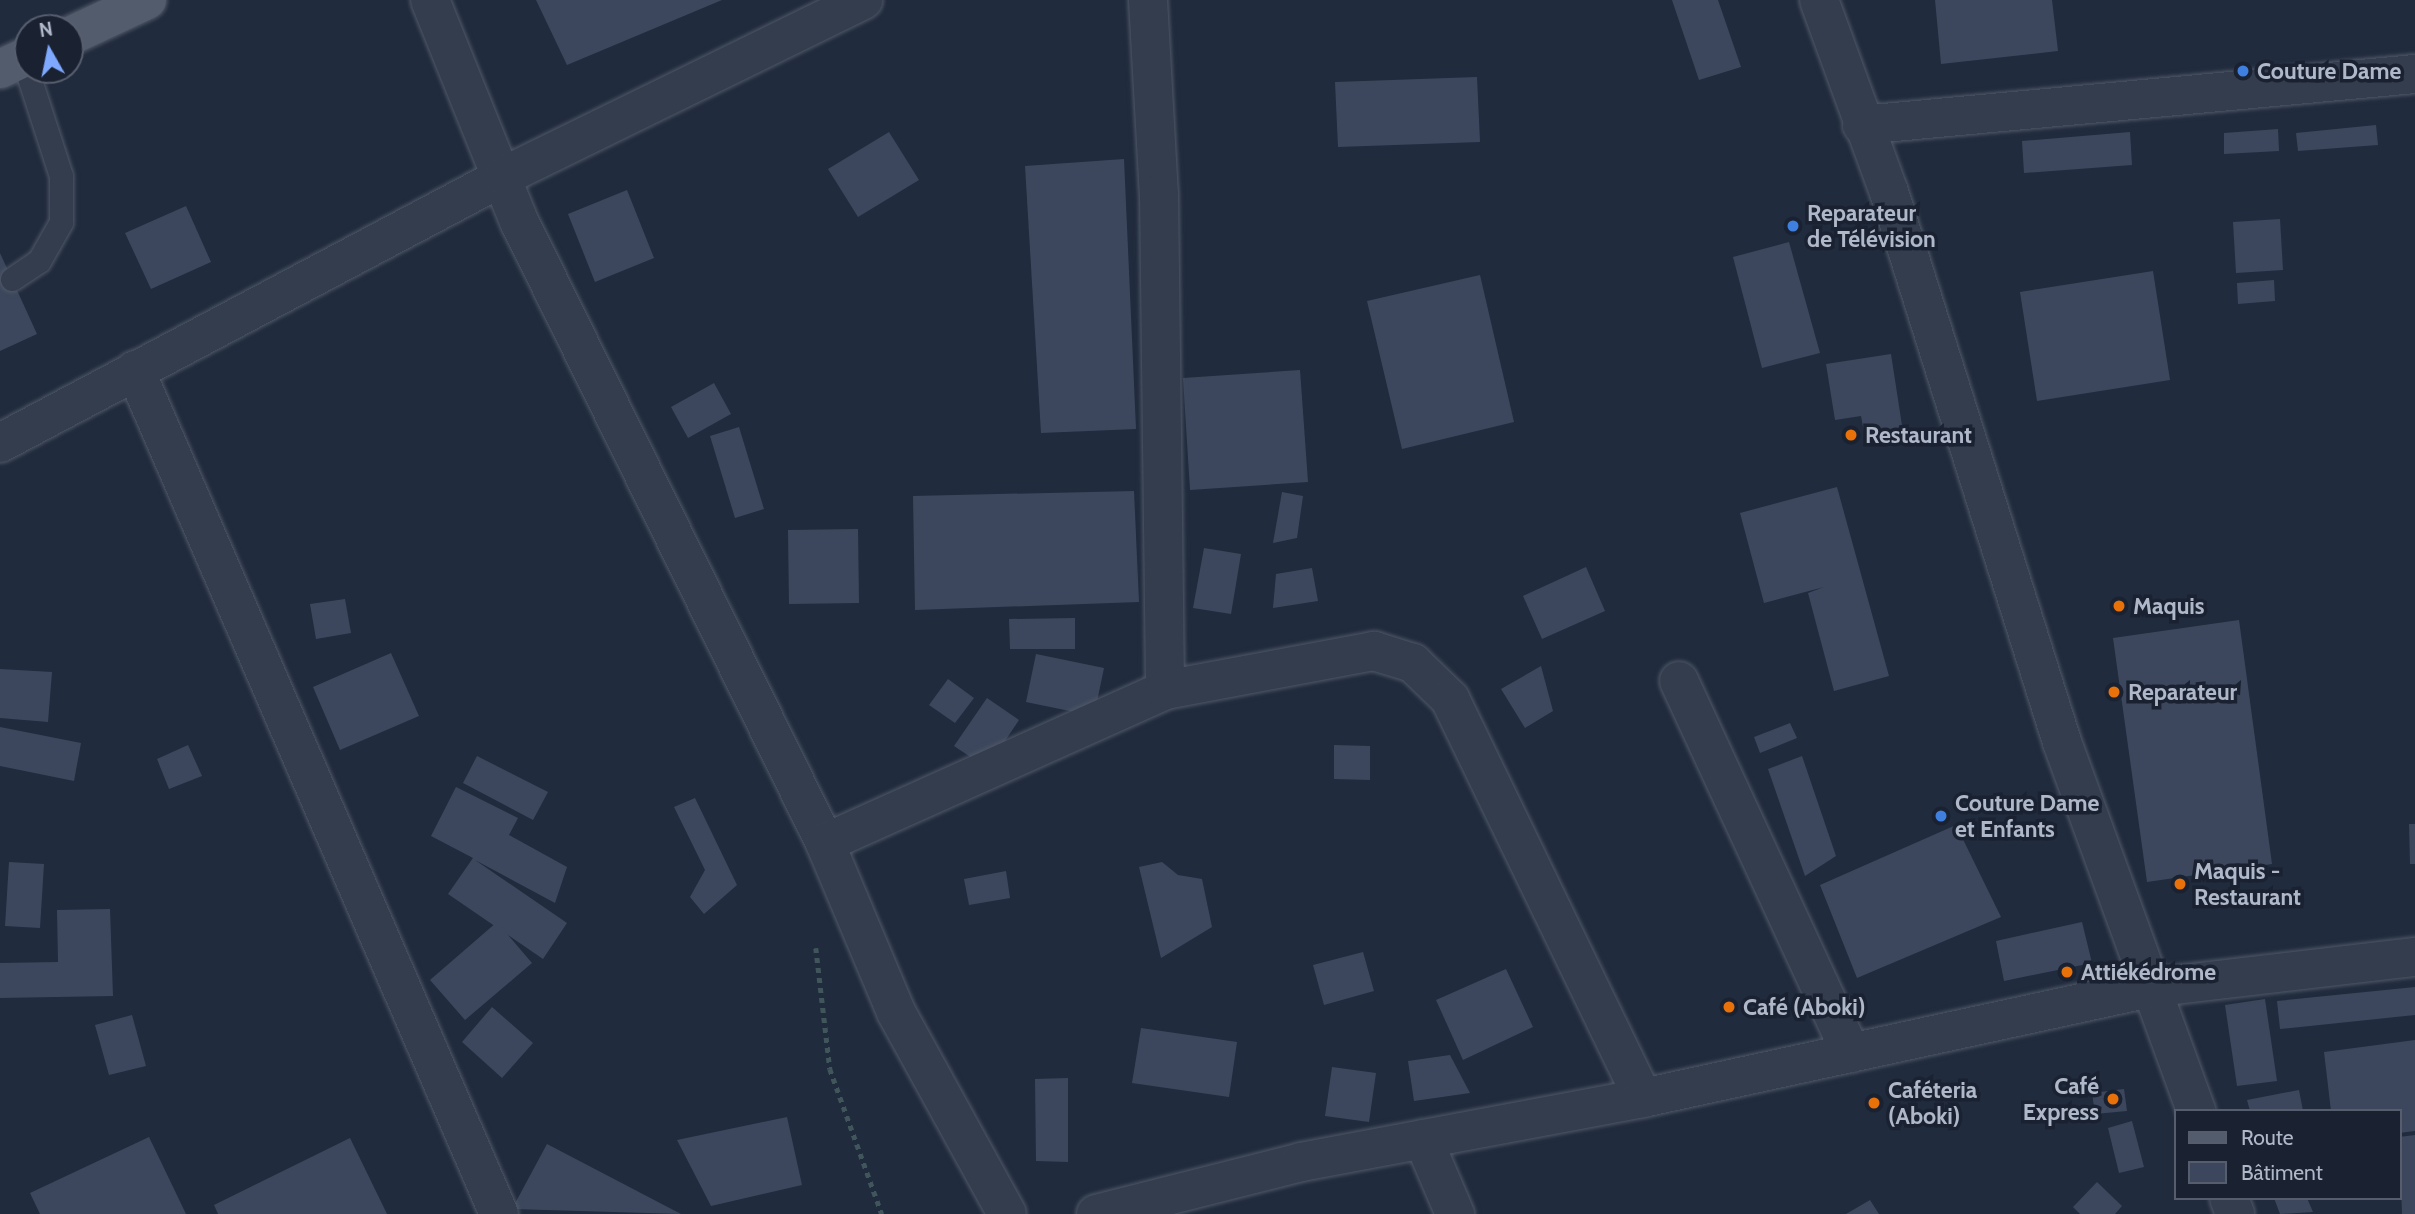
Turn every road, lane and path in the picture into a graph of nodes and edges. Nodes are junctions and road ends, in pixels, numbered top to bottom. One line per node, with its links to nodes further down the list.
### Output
1 (148, 0): 6 (main road)
2 (430, 0): 10 (street)
3 (863, 0): 10 (street)
4 (1148, 0): 15 (street)
5 (1819, 0): 9 (street)
6 (84, 30)
7 (2415, 74): 9 (street)
8 (26, 84): 11 (lane)
9 (1862, 124): 19 (street)
10 (504, 176): 12 (street); 16 (street)
11 (12, 279)
12 (135, 370): 13 (street); 24 (street)
13 (0, 443)
14 (1679, 681): 20 (street)
15 (1164, 690): 16 (street); 21 (street)
16 (825, 843): 26 (street)
17 (816, 942): 25 (path)
18 (2415, 957): 19 (street)
19 (2150, 988): 20 (street); 22 (street)
20 (1851, 1053): 21 (street)
21 (1643, 1098): 23 (street)
22 (2195, 1109)
23 (1423, 1139): 27 (street); 28 (street)
24 (499, 1214)
25 (882, 1214)
26 (1007, 1214)
27 (1096, 1214)
28 (1455, 1214)

